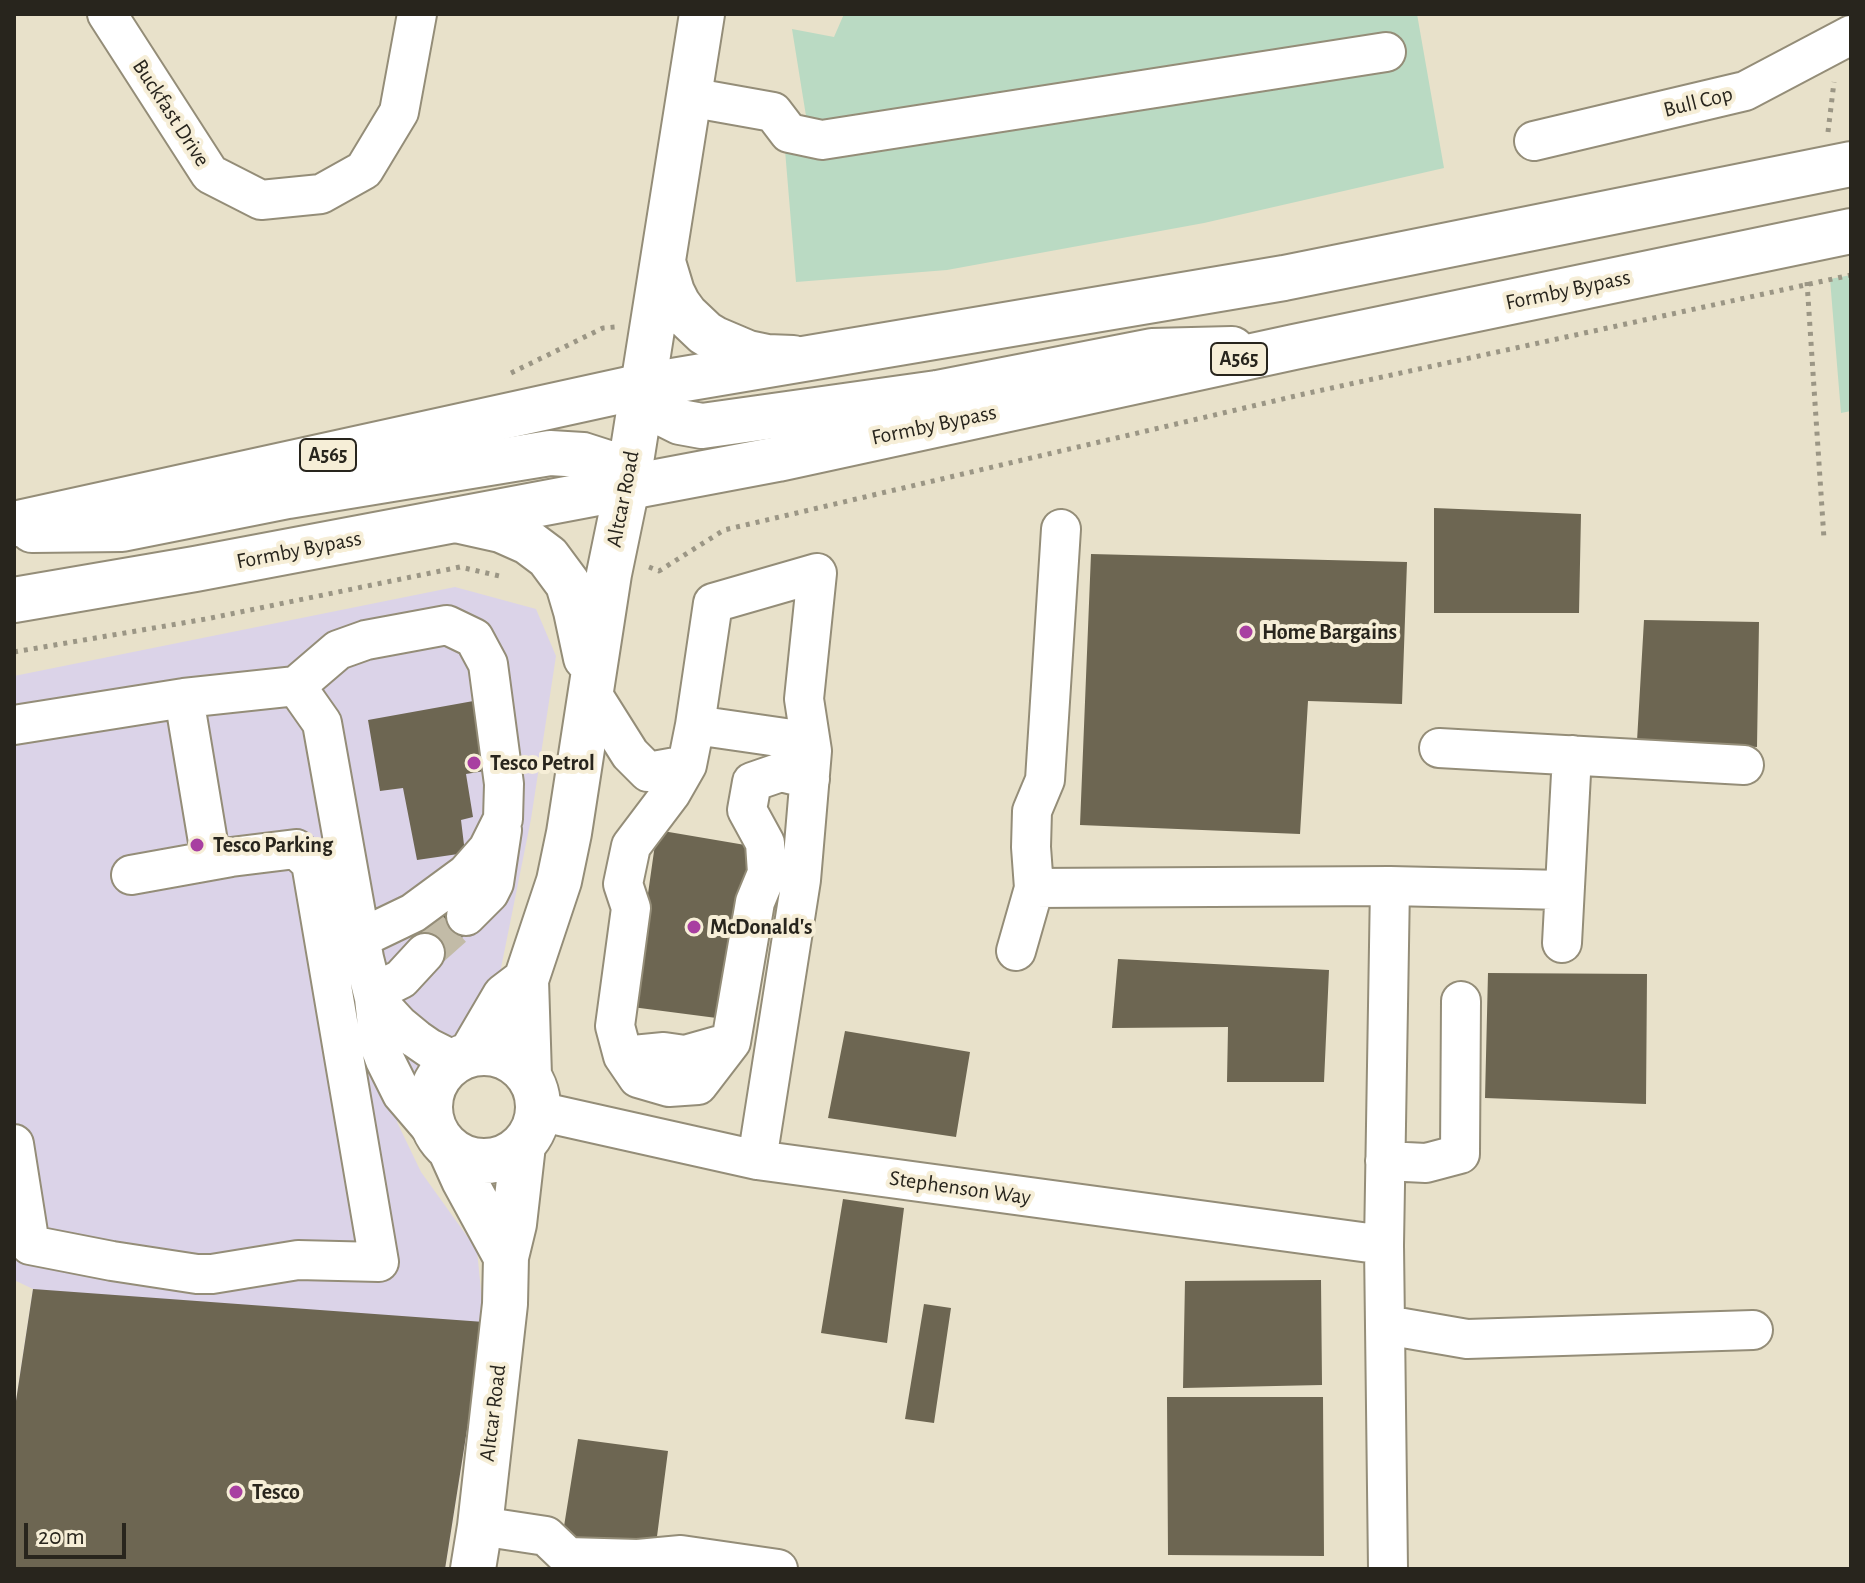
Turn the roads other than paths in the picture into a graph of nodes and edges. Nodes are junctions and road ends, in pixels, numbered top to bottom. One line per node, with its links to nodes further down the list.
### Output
1 (107, 14): 2 (street, Buckfast Drive)
2 (417, 14)
3 (702, 14): 6 (main road, Altcar Road)
4 (1845, 38): 7 (street, Bull Cop)
5 (1386, 52): 6 (street)
6 (689, 97): 10 (main road, Altcar Road)
7 (1534, 141)
8 (1839, 150): 12 (main road, A565)
9 (1851, 231): 11 (main road, Formby Bypass / A565)
10 (663, 262): 12 (main road); 13 (main road, Altcar Road)
11 (1294, 347): 13 (main road); 14 (main road, Formby Bypass / A565)
12 (804, 358): 13 (main road, A565)
13 (643, 386): 14 (main road, Altcar Road); 16 (main road, A565)
14 (627, 487): 15 (main road, Formby Bypass / A565); 18 (main road); 21 (main road, Altcar Road)
15 (456, 520): 19 (main road, Formby Bypass / A565); 21 (main road)
16 (14, 524)
17 (1061, 529): 34 (street)
18 (14, 531)
19 (14, 600)
20 (296, 686): 22 (street); 30 (street); 37 (street)
21 (591, 690): 28 (street); 41 (main road, Altcar Road)
22 (184, 698): 23 (street); 31 (street)
23 (20, 724)
24 (695, 725): 27 (street); 27 (street); 28 (street)
25 (1439, 748): 26 (street)
26 (1572, 755): 29 (street); 35 (street)
27 (805, 756): 28 (street); 48 (street)
28 (687, 765)
29 (1744, 765)
30 (503, 819): 36 (street); 37 (street)
31 (211, 860): 32 (street); 47 (street)
32 (131, 875)
33 (1390, 886): 34 (street); 35 (street); 49 (street)
34 (1034, 888): 39 (street)
35 (1563, 890): 38 (street)
36 (466, 916)
37 (361, 938): 42 (street)
38 (1562, 943)
39 (1016, 951)
40 (425, 953): 42 (street)
41 (526, 980): 44 (main road, Altcar Road); 45 (main road, Altcar Road)
42 (374, 996): 44 (street); 46 (street)
43 (1461, 1001): 49 (street)
44 (465, 1056): 45 (main road); 46 (main road)
45 (530, 1111): 46 (main road); 48 (street, Stephenson Way); 51 (main road, Altcar Road)
46 (444, 1142): 51 (main road, Altcar Road)
47 (14, 1144)
48 (757, 1160): 50 (street, Stephenson Way)
49 (1385, 1161): 50 (street)
50 (1384, 1245): 52 (street)
51 (506, 1257): 54 (main road, Altcar Road)
52 (1386, 1325): 53 (street); 57 (street)
53 (1753, 1330)
54 (480, 1526): 55 (main road, Altcar Road); 56 (street)
55 (473, 1569)
56 (778, 1569)
57 (1388, 1569)

